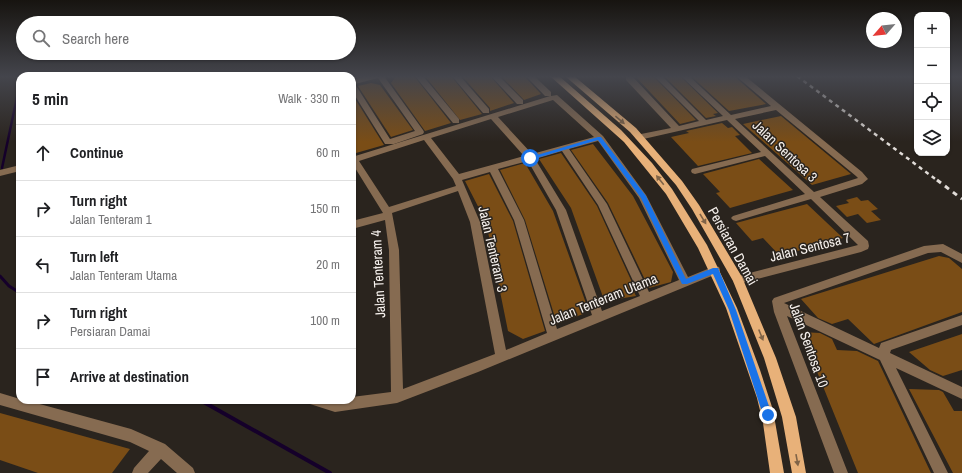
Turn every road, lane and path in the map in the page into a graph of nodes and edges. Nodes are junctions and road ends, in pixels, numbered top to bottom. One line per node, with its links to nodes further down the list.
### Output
1 (361, 98): 21 (street)
2 (396, 98): 21 (street, Jalan Tenteram 3)
3 (437, 98): 18 (street)
4 (476, 98): 16 (street)
5 (516, 98): 14 (street)
6 (549, 98): 16 (street)
7 (554, 98): 23 (street)
8 (580, 98): 39 (main road, Persiaran Damai, one-way to 8)
9 (594, 98): 22 (main road, Persiaran Damai, one-way to 22)
10 (648, 98): 20 (street)
11 (680, 98): 19 (street)
12 (709, 98): 17 (street, Jalan Sentosa 3)
13 (766, 98): 15 (street)
14 (520, 102)
15 (777, 107): 17 (street); 34 (street)
16 (490, 113): 21 (street); 26 (street)
17 (730, 117): 19 (street); 25 (street, Jalan Sentosa 3)
18 (456, 122)
19 (705, 123): 20 (street)
20 (677, 129): 22 (street)
21 (423, 135): 27 (street); 33 (street, Jalan Tenteram 3)
22 (639, 137): 40 (main road, Persiaran Damai, one-way to 40)
23 (600, 138): 24 (street); 41 (street)
24 (564, 148): 26 (street); 42 (street)
25 (768, 153): 31 (street); 34 (street, Jalan Sentosa 3)
26 (530, 158): 29 (street); 44 (street)
27 (356, 159)
28 (356, 165): 35 (street, Jalan Tenteram 4)
29 (493, 168): 33 (street); 46 (street)
30 (16, 169): 32 (street)
31 (695, 171)
32 (0, 173)
33 (459, 182): 35 (street); 47 (street, Jalan Tenteram 3)
34 (814, 196): 36 (street); 40 (street, Jalan Sentosa 7)
35 (388, 213): 37 (street); 50 (street, Jalan Tenteram 4)
36 (736, 218)
37 (356, 224)
38 (962, 258): 43 (street, Jalan Sentosa 10)
39 (715, 270): 41 (street, Jalan Tenteram Utama); 60 (main road, Persiaran Damai)
40 (738, 280): 61 (main road, Persiaran Damai, one-way to 61)
41 (684, 282): 42 (street, Jalan Tenteram Utama)
42 (646, 298): 44 (street, Jalan Tenteram Utama)
43 (779, 307): 48 (street); 62 (street, Jalan Sentosa 10)
44 (598, 317): 46 (street, Jalan Tenteram Utama)
45 (962, 320): 48 (street)
46 (554, 335): 47 (street, Jalan Tenteram Utama)
47 (501, 356): 50 (street, Jalan Tenteram Utama)
48 (884, 356): 49 (street); 63 (street)
49 (962, 393)
50 (397, 397): 52 (street, Jalan Tenteram Utama)
51 (0, 399): 53 (street)
52 (356, 403)
53 (16, 404)
54 (18, 404): 57 (street)
55 (328, 404): 56 (street, Jalan Tenteram Utama)
56 (349, 404)
57 (160, 449): 58 (street); 59 (street)
58 (139, 473)
59 (188, 473)
60 (777, 473)
61 (799, 473)
62 (841, 473)
63 (941, 473)

